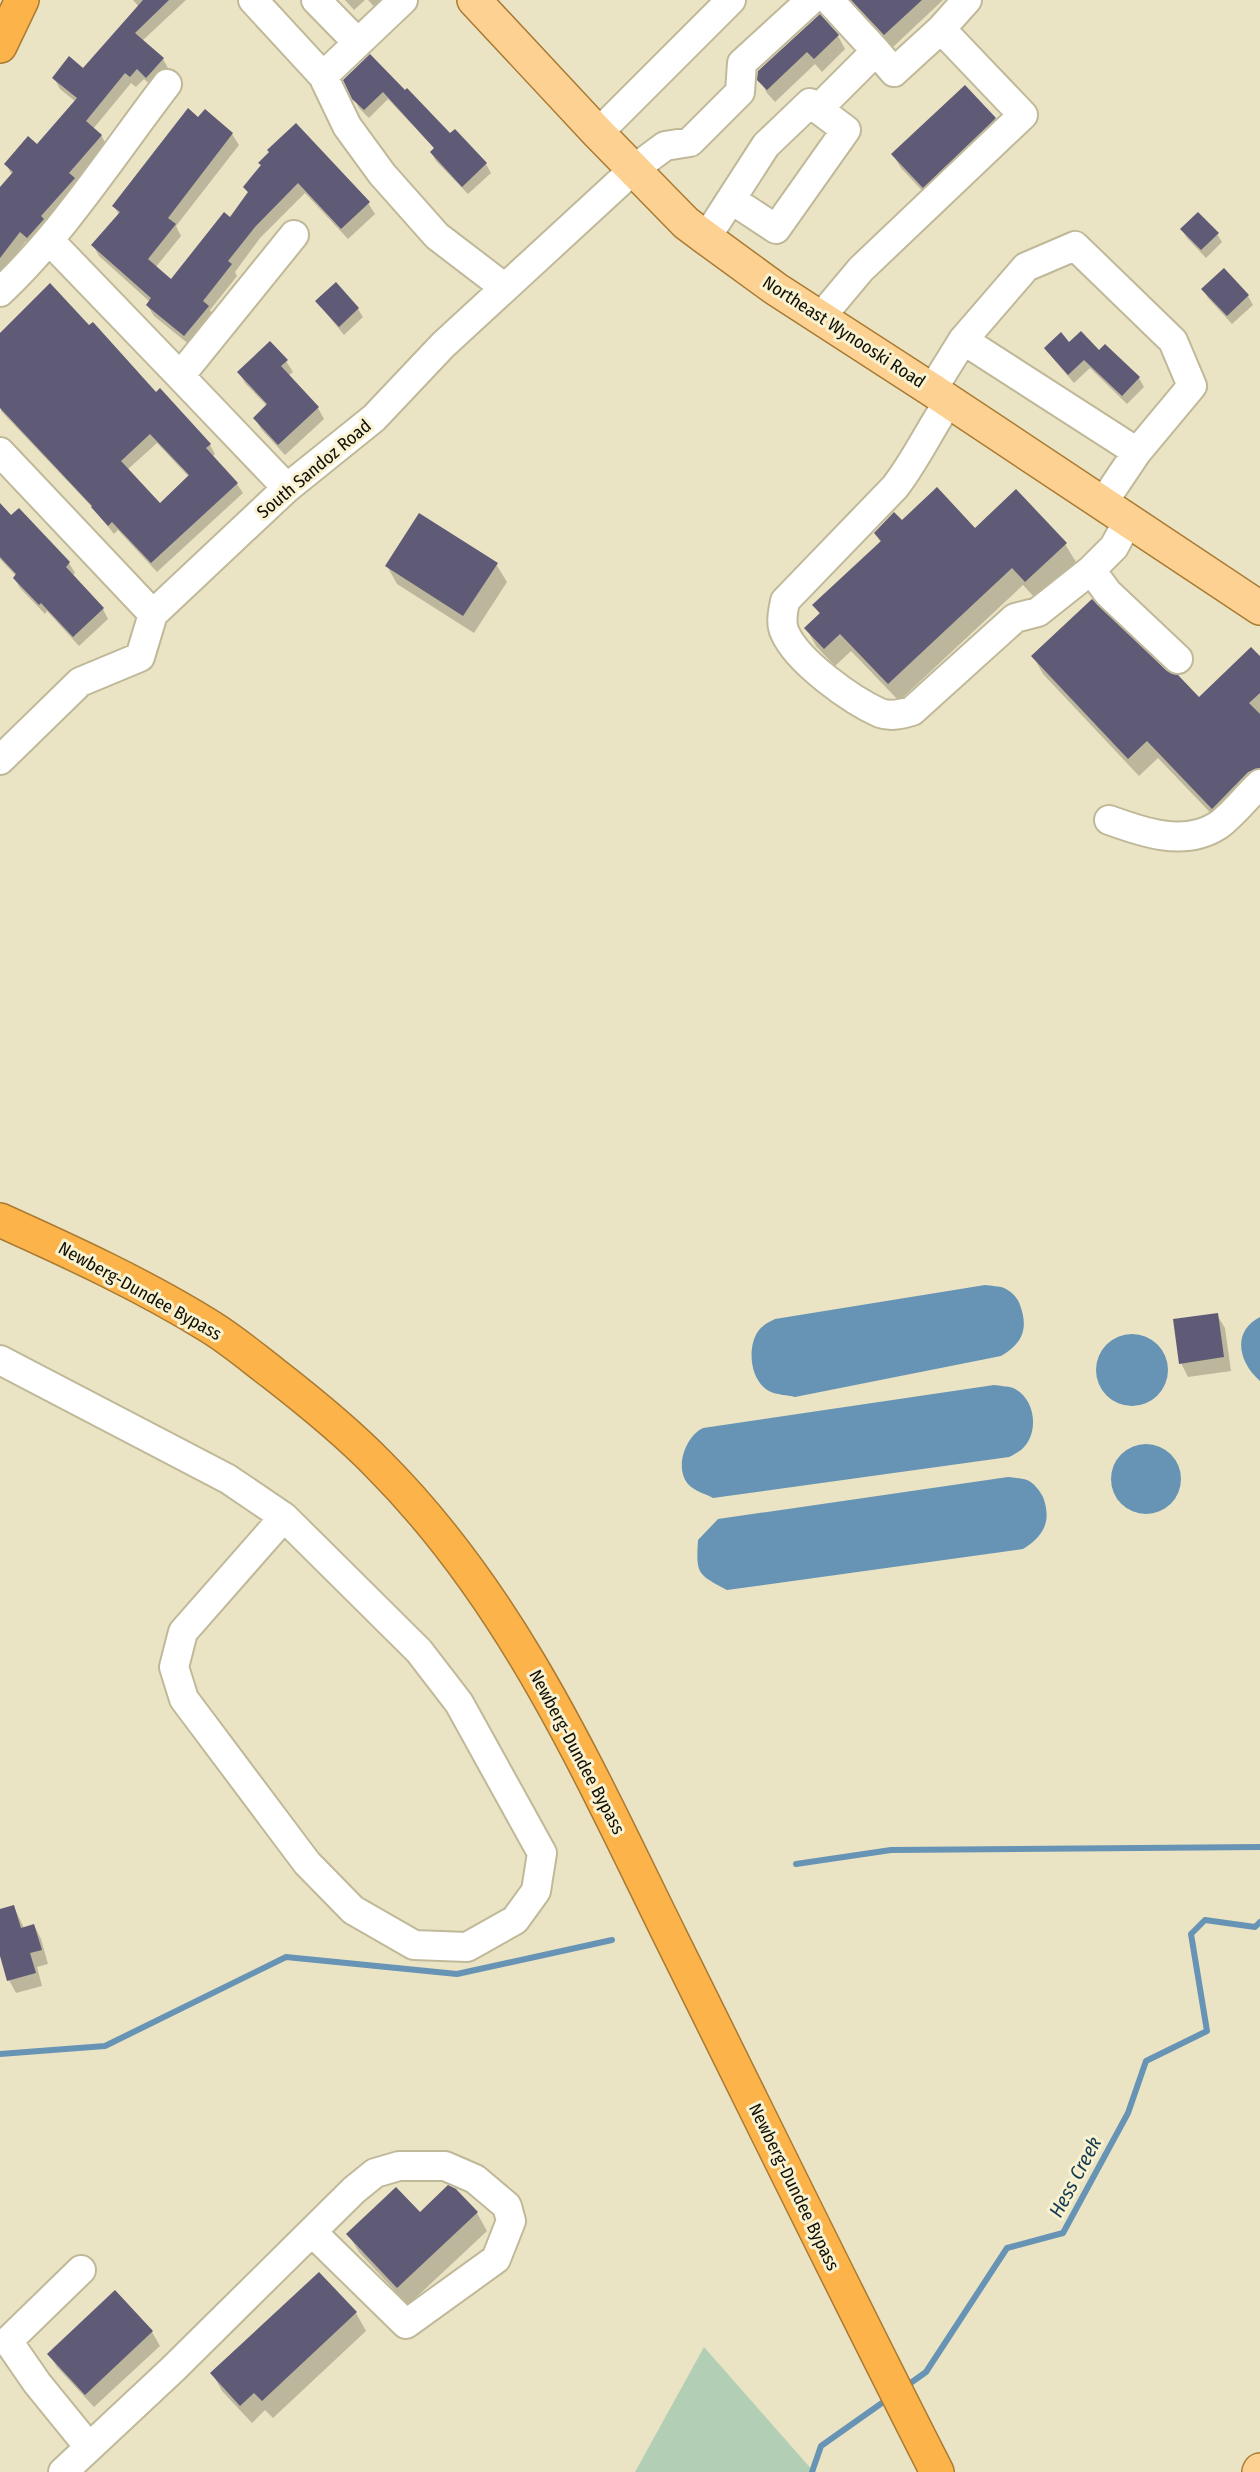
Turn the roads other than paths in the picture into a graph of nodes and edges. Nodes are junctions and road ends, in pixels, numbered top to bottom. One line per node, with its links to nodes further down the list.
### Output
1 (22, 0): 12 (highway)
2 (253, 0): 14 (street)
3 (316, 0): 11 (street)
4 (403, 0): 11 (street)
5 (474, 0): 17 (main road, Northeast Wynooski Road)
6 (731, 0): 17 (street)
7 (811, 0): 18 (street, South Sandoz Road)
8 (829, 0): 13 (street)
9 (966, 0): 10 (street)
10 (941, 29): 13 (street); 25 (street)
11 (358, 43): 14 (street)
12 (0, 46)
13 (876, 51): 16 (street)
14 (323, 76): 23 (street)
15 (167, 84): 22 (street)
16 (818, 110): 19 (street); 19 (street)
17 (598, 133): 18 (main road, Northeast Wynooski Road)
18 (634, 169): 21 (main road, Northeast Wynooski Road); 23 (street, South Sandoz Road)
19 (732, 200): 21 (street)
20 (294, 235): 27 (street)
21 (706, 238): 25 (main road, Northeast Wynooski Road)
22 (49, 240): 24 (street); 27 (street)
23 (504, 288): 31 (street, South Sandoz Road)
24 (0, 292)
25 (820, 318): 28 (main road, Northeast Wynooski Road)
26 (963, 340): 28 (street); 30 (street); 30 (street)
27 (180, 376): 31 (street)
28 (941, 395): 32 (main road, Northeast Wynooski Road); 33 (street)
29 (0, 452): 35 (street)
30 (1137, 452): 32 (street)
31 (287, 488): 35 (street, South Sandoz Road)
32 (1115, 512): 33 (street); 34 (main road, Northeast Wynooski Road)
33 (1091, 570): 36 (street)
34 (1260, 608)
35 (153, 614): 37 (street, South Sandoz Road)
36 (1178, 659)
37 (0, 760)
38 (1260, 784): 39 (street)
39 (1109, 820)
40 (0, 1220): 47 (highway, Newberg-Dundee Bypass)
41 (0, 1360): 42 (street)
42 (284, 1517): 42 (street)
43 (312, 2232): 43 (street); 45 (street)
44 (81, 2270): 45 (street)
45 (89, 2447): 46 (street)
46 (63, 2472)
47 (937, 2472)

